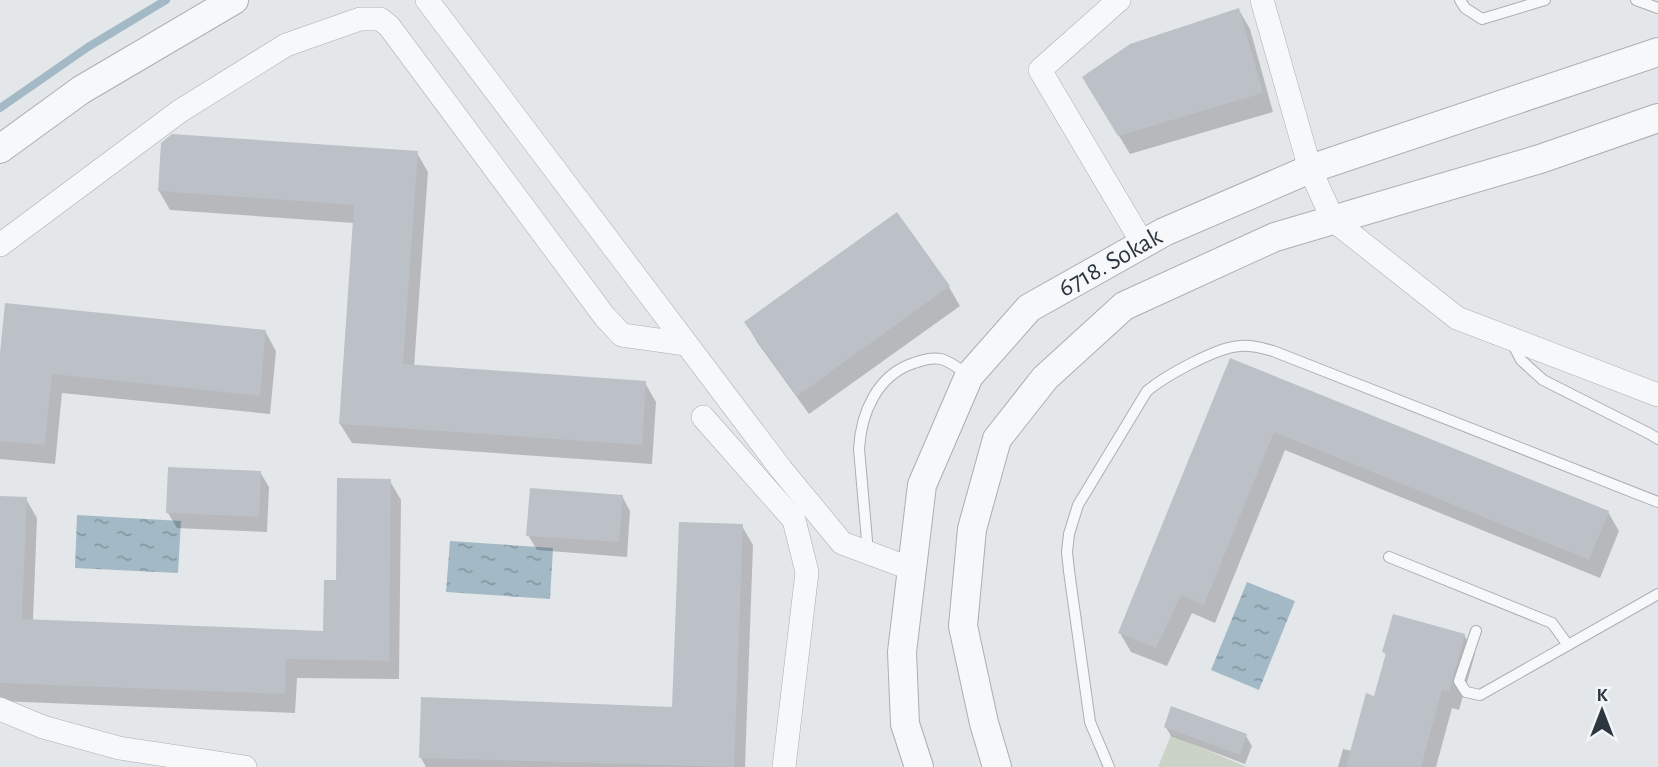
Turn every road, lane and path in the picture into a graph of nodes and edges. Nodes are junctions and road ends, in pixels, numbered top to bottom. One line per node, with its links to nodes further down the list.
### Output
1 (234, 0): 11 (street)
2 (427, 0): 17 (street)
3 (1119, 0): 15 (street)
4 (1262, 0): 12 (street)
5 (1460, 0): 6 (lane)
6 (1545, 0)
7 (1636, 0): 8 (lane)
8 (1658, 8)
9 (1658, 52): 12 (street, 6718. Sokak)
10 (1658, 118): 13 (street, 6718. Sokak)
11 (0, 149)
12 (1310, 169): 13 (street); 15 (street, 6718. Sokak)
13 (1333, 220): 16 (street); 33 (street, 6718. Sokak)
14 (0, 244): 17 (street)
15 (1143, 244): 18 (street, 6718. Sokak)
16 (1510, 339): 19 (street); 21 (lane)
17 (686, 344): 23 (street)
18 (969, 376): 23 (lane); 25 (street, 6718. Sokak)
19 (1658, 395)
20 (703, 417): 31 (street)
21 (1658, 439)
22 (1658, 502): 34 (lane)
23 (868, 552): 25 (street)
24 (1389, 557): 28 (lane)
25 (912, 569): 32 (street, 6718. Sokak)
26 (1658, 594): 28 (lane)
27 (1476, 631): 28 (lane)
28 (1568, 645)
29 (0, 709): 30 (street)
30 (245, 767)
31 (784, 767)
32 (919, 767)
33 (997, 767)
34 (1109, 767)

